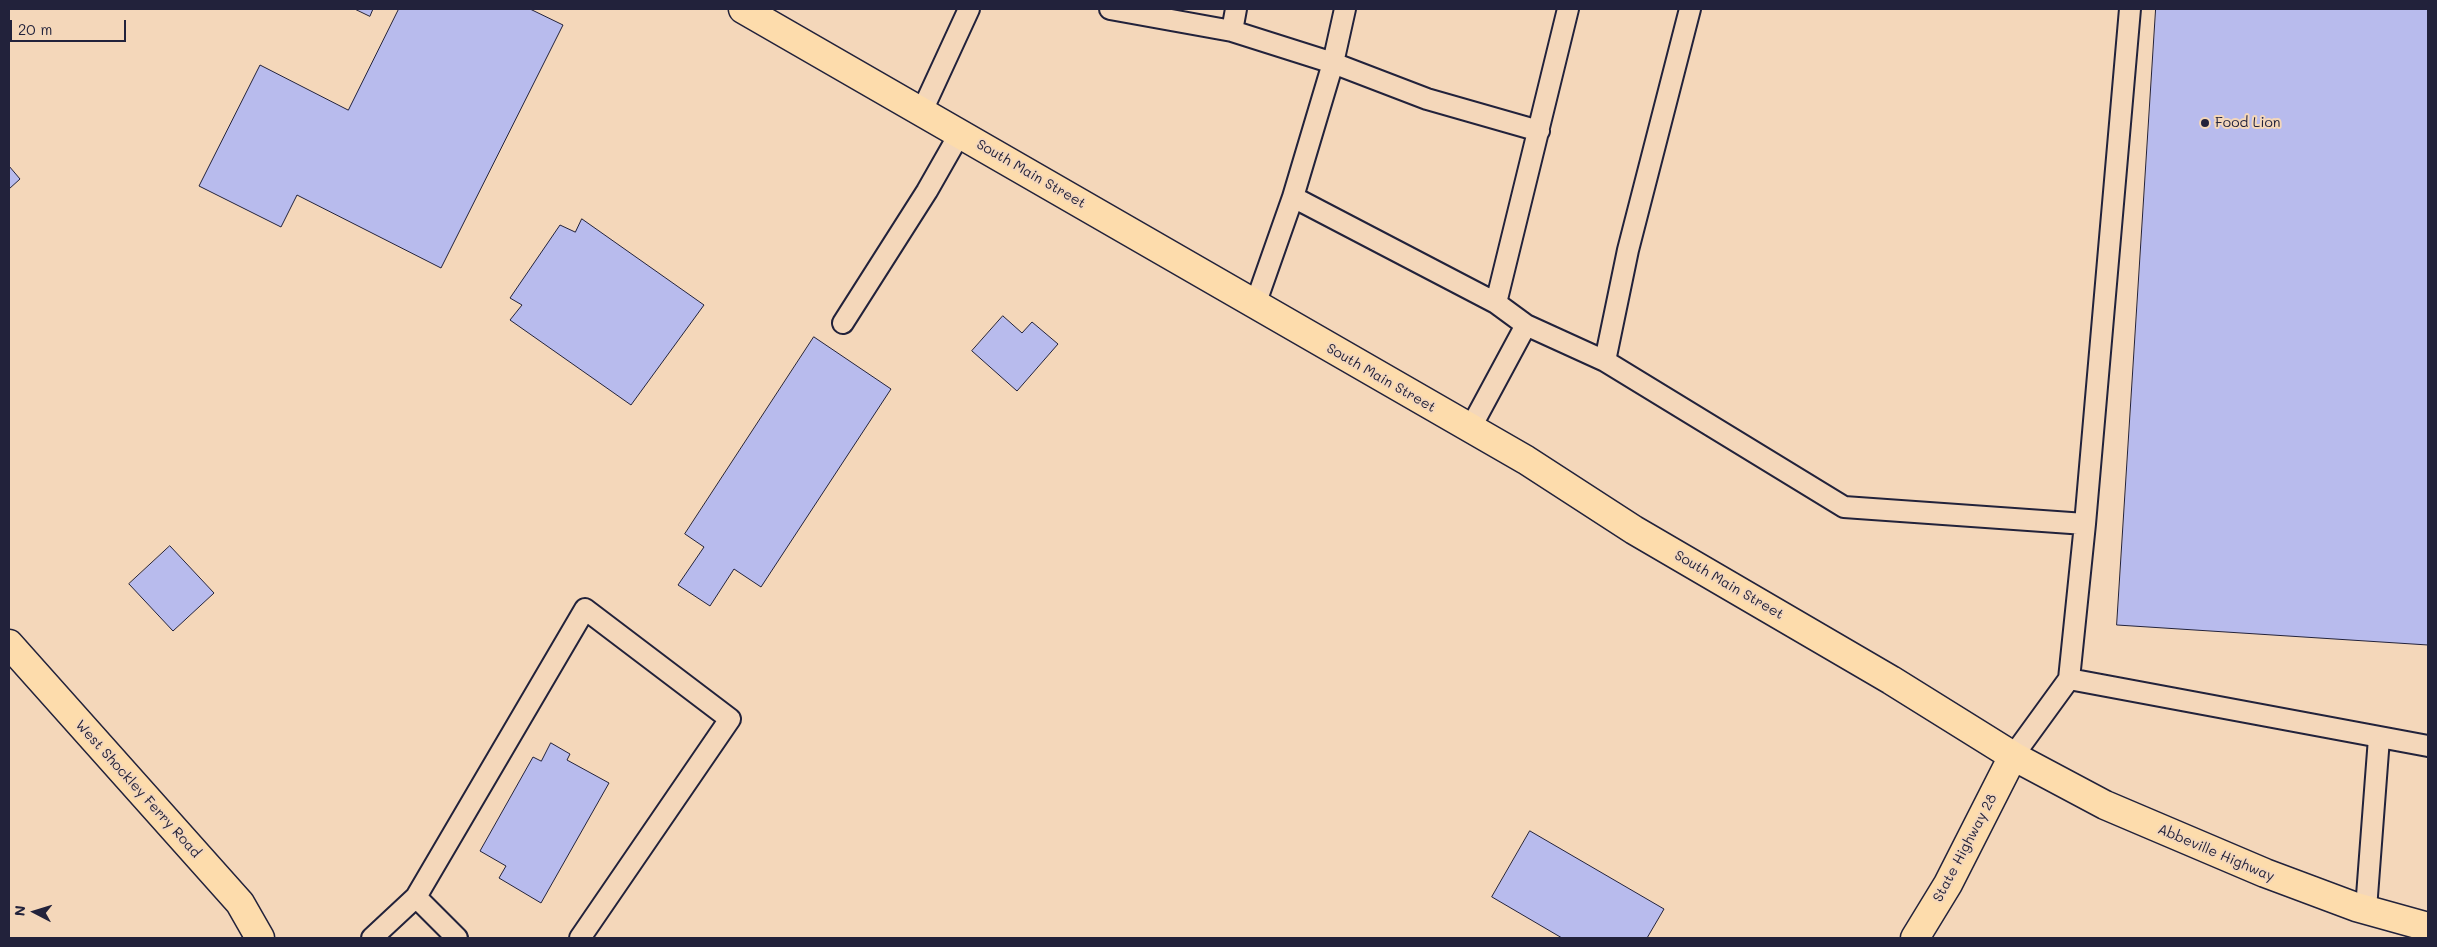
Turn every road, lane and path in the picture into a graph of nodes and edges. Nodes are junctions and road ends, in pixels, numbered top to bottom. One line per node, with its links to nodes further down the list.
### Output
1 (743, 9): 11 (main road, South Main Street)
2 (968, 9): 11 (lane)
3 (1110, 9): 9 (lane)
4 (1236, 9): 9 (lane)
5 (1345, 9): 10 (lane)
6 (1568, 9): 12 (lane)
7 (1690, 9): 19 (lane)
8 (2130, 9): 21 (lane)
9 (1232, 31): 10 (lane)
10 (1333, 63): 12 (lane); 14 (lane)
11 (922, 111): 13 (main road, South Main Street)
12 (1539, 131): 15 (lane)
13 (960, 133): 16 (main road, South Main Street); 17 (lane)
14 (1293, 197): 15 (lane); 16 (lane)
15 (1496, 303): 18 (lane)
16 (1255, 305): 20 (main road, South Main Street)
17 (842, 323)
18 (1526, 325): 19 (lane); 20 (lane)
19 (1605, 361): 21 (lane)
20 (1470, 429): 26 (main road, South Main Street)
21 (2085, 524): 23 (lane)
22 (9, 644): 30 (main road, West Shockley Ferry Road)
23 (2069, 679): 24 (lane); 26 (lane)
24 (2379, 738): 25 (lane); 28 (lane)
25 (2428, 746)
26 (2013, 756): 28 (main road, Abbeville Highway); 34 (main road, State Highway 28)
27 (416, 897): 31 (lane); 32 (lane); 33 (lane)
28 (2366, 909): 29 (main road, Abbeville Highway)
29 (2428, 928)
30 (260, 938)
31 (372, 938)
32 (457, 938)
33 (580, 938)
34 (1915, 938)

